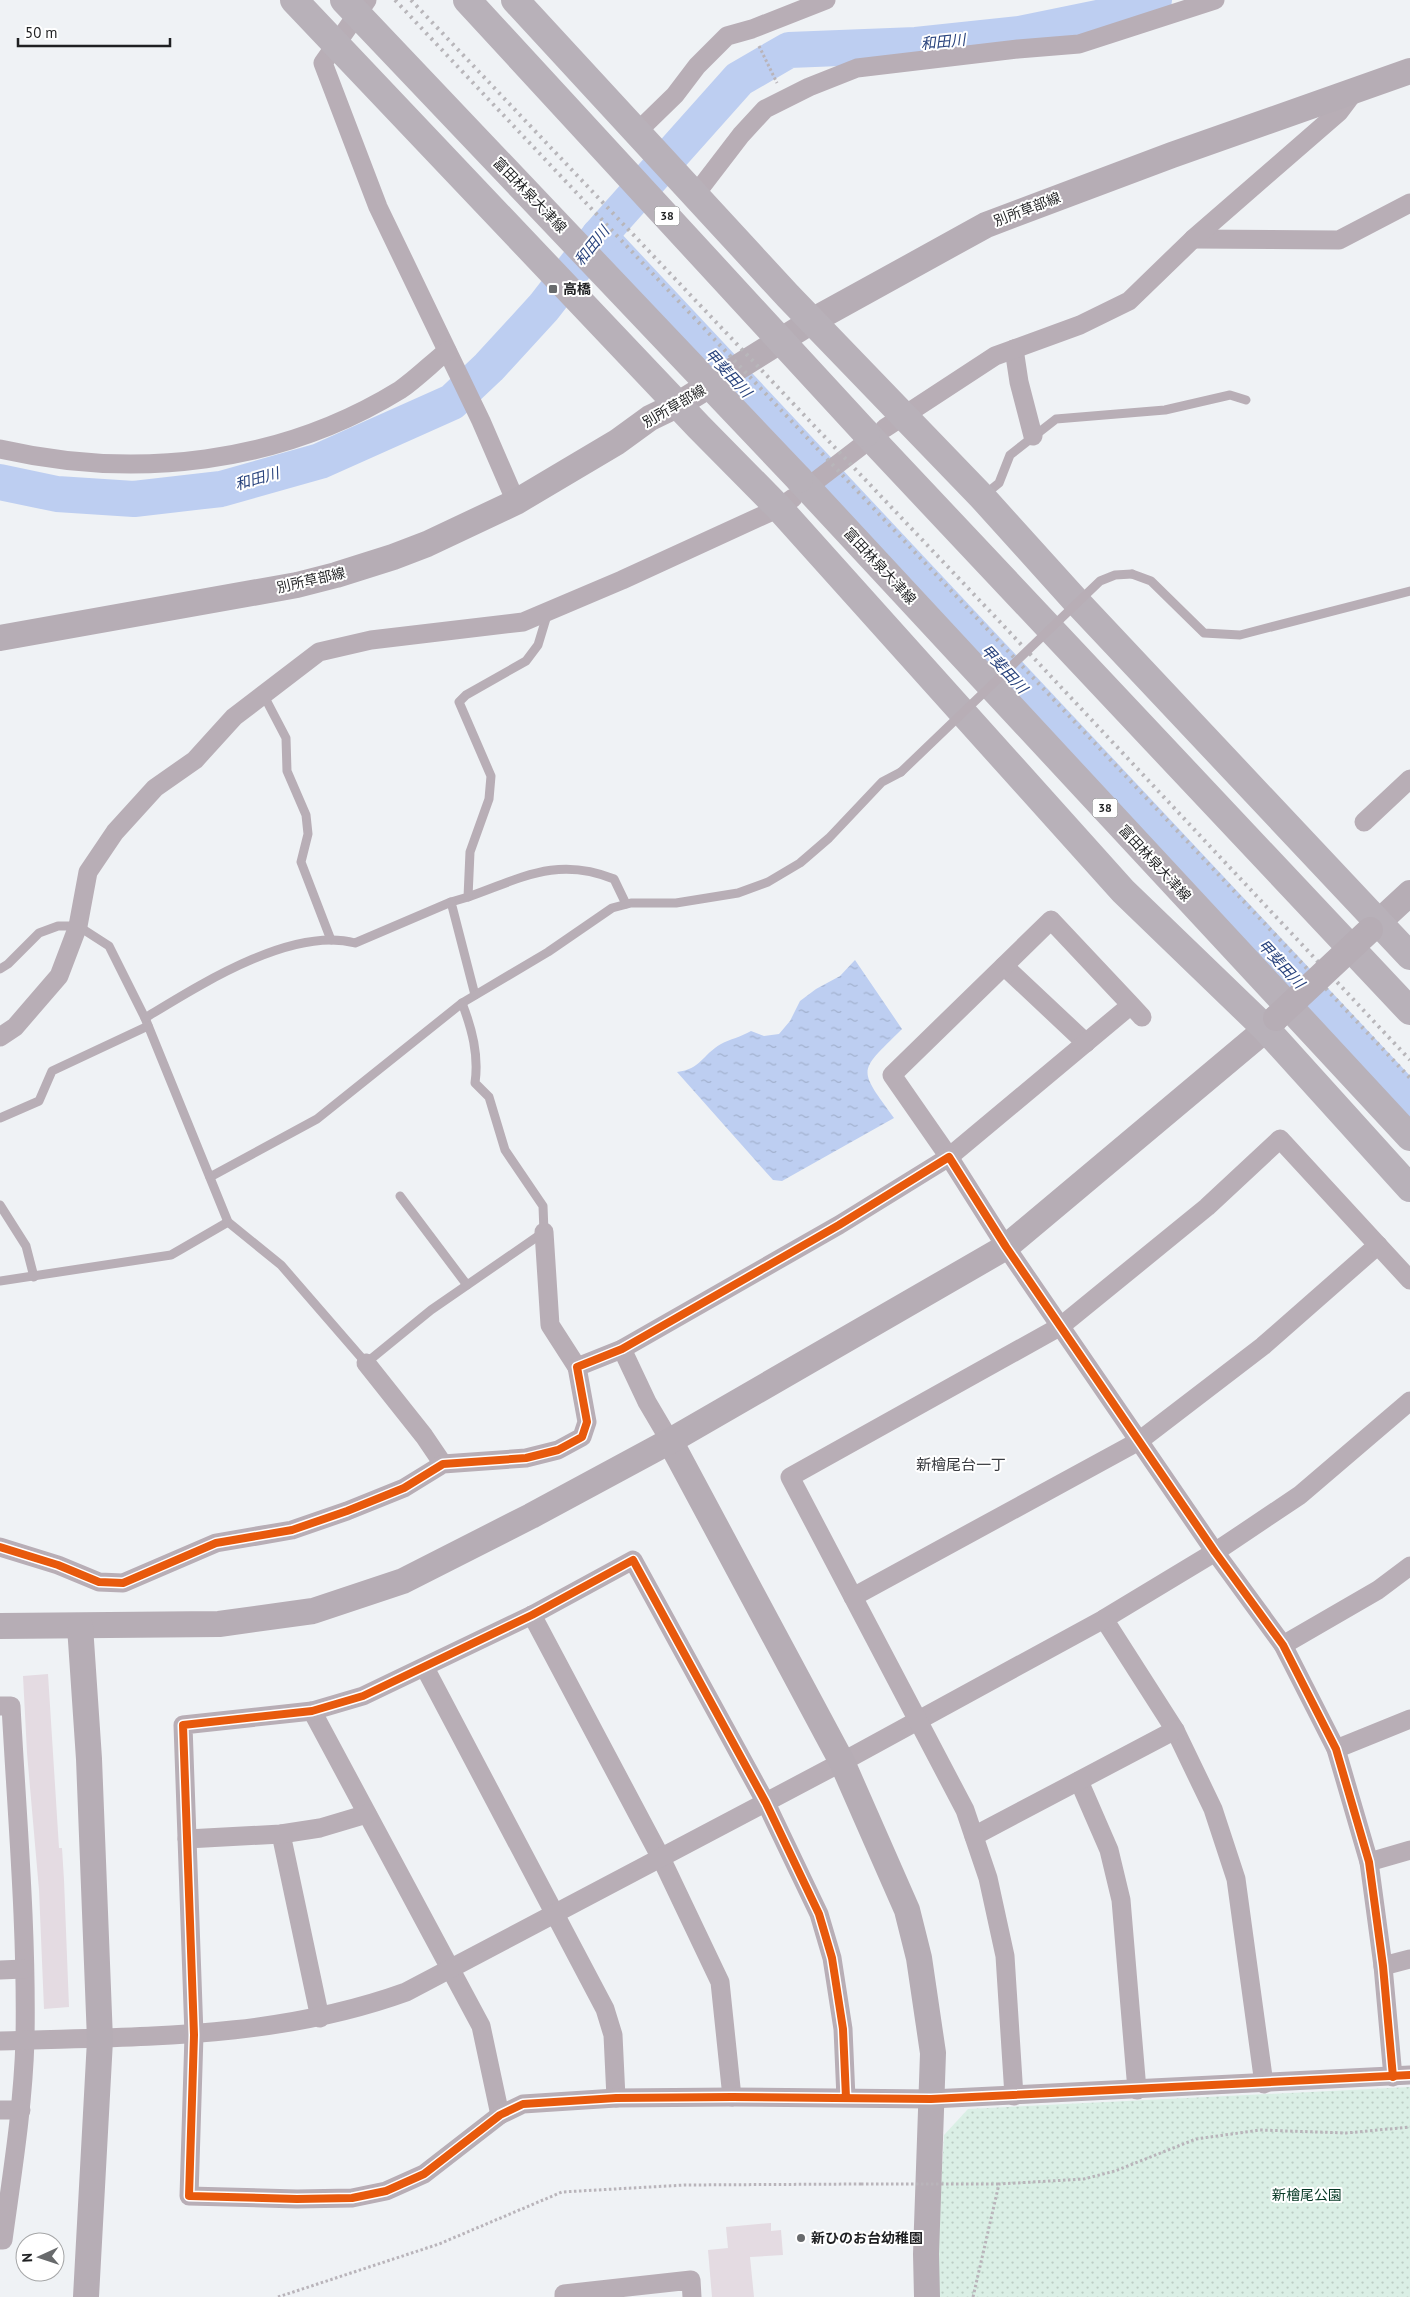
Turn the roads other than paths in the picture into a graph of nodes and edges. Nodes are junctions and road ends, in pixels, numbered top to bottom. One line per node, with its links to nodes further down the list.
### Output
1 (294, 0): 8 (main road)
2 (344, 0): 23 (main road, 富田林泉大津線 / 38, bridge)
3 (367, 0): 8 (street)
4 (467, 0): 20 (main road, 38, bridge)
5 (515, 0): 11 (main road)
6 (826, 0): 11 (street)
7 (1216, 0): 12 (street)
8 (336, 45): 17 (street); 19 (main road)
9 (1410, 71): 10 (street, 別所草部線)
10 (1354, 92): 14 (street); 15 (street, 別所草部線)
11 (639, 134): 12 (main road)
12 (691, 191): 15 (main road)
13 (1410, 203): 14 (street)
14 (1193, 239): 16 (street)
15 (812, 321): 19 (street, 別所草部線); 20 (main road)
16 (1014, 349): 20 (street); 21 (street)
17 (448, 354): 22 (street); 25 (street)
18 (1246, 400): 21 (lane)
19 (679, 404): 23 (main road); 25 (street, 別所草部線)
20 (879, 431): 23 (street); 24 (main road); 44 (main road, 38)
21 (1033, 436): 24 (lane)
22 (0, 449)
23 (797, 491): 27 (street); 46 (main road); 50 (main road, 富田林泉大津線 / 38)
24 (982, 497): 37 (main road)
25 (516, 502): 28 (street, 別所草部線)
26 (1410, 591): 35 (lane, bridge)
27 (548, 611): 29 (street); 33 (lane)
28 (0, 638)
29 (263, 694): 36 (street); 38 (lane)
30 (1410, 779): 31 (street)
31 (1364, 822)
32 (1410, 893): 37 (street)
33 (468, 896): 34 (lane); 35 (lane)
34 (451, 902): 38 (lane); 42 (lane)
35 (626, 904): 42 (lane)
36 (78, 926): 41 (lane); 45 (lane); 47 (street)
37 (1374, 926): 39 (main road); 46 (street, bridge)
38 (331, 940): 45 (lane)
39 (1410, 956)
40 (1004, 966): 48 (street); 48 (street); 51 (street)
41 (0, 969)
42 (475, 995): 43 (lane)
43 (462, 1003): 52 (lane); 57 (lane)
44 (1410, 1011)
45 (146, 1022): 49 (lane); 52 (lane)
46 (1271, 1024): 53 (main road); 59 (street)
47 (0, 1037)
48 (1086, 1043): 51 (street)
49 (0, 1118)
50 (1410, 1137)
51 (949, 1157): 59 (street); 65 (street)
52 (210, 1176): 56 (lane)
53 (1410, 1188)
54 (400, 1196): 63 (lane)
55 (0, 1205): 60 (lane)
56 (228, 1222): 60 (lane); 66 (lane)
57 (544, 1232): 63 (lane); 67 (street)
58 (1378, 1245): 61 (street); 64 (street); 70 (street)
59 (1006, 1247): 64 (street); 69 (street)
60 (34, 1277): 62 (lane)
61 (1410, 1280)
62 (0, 1281)
63 (467, 1285): 66 (lane)
64 (1061, 1326): 70 (street); 75 (street)
65 (622, 1349): 67 (street); 69 (street)
66 (366, 1363): 71 (street)
67 (577, 1367): 71 (street)
68 (1410, 1401): 73 (street)
69 (670, 1441): 79 (street); 88 (street)
70 (1139, 1441): 73 (street); 75 (street)
71 (443, 1464): 72 (street)
72 (0, 1547)
73 (1216, 1552): 77 (street); 80 (street)
74 (1410, 1566): 80 (street)
75 (853, 1597): 84 (street)
76 (532, 1616): 81 (street); 90 (street); 96 (street)
77 (1104, 1619): 84 (street); 86 (street)
78 (0, 1626): 79 (street)
79 (80, 1626): 107 (street)
80 (1283, 1645): 87 (street)
81 (425, 1668): 83 (street); 98 (street)
82 (0, 1706): 101 (street)
83 (312, 1711): 91 (street); 94 (street)
84 (918, 1719): 88 (street); 93 (street)
85 (1410, 1719): 87 (street)
86 (1175, 1730): 89 (street); 110 (street)
87 (1336, 1749): 97 (street)
88 (842, 1762): 90 (street); 116 (street)
89 (1079, 1780): 93 (street); 111 (street)
90 (766, 1803): 96 (street); 115 (street)
91 (367, 1814): 92 (street); 103 (street)
92 (282, 1834): 94 (street); 104 (street)
93 (974, 1836): 112 (street)
94 (187, 1839): 105 (street)
95 (1410, 1850): 97 (street)
96 (661, 1858): 98 (street); 113 (street)
97 (1369, 1862): 100 (street)
98 (555, 1913): 103 (street); 114 (street)
99 (1410, 1960): 100 (street)
100 (1383, 1966): 109 (street)
101 (24, 1969): 102 (street); 106 (street)
102 (0, 1970)
103 (450, 1970): 104 (street); 119 (street)
104 (320, 2018): 105 (street)
105 (194, 2035): 107 (street); 119 (street)
106 (24, 2040): 107 (street); 108 (street); 118 (street)
107 (100, 2040): 122 (street)
108 (0, 2041)
109 (1402, 2076): 110 (street)
110 (1264, 2084): 111 (street)
111 (1138, 2090): 112 (street)
112 (1014, 2096): 116 (street)
113 (732, 2097): 114 (street); 115 (street)
114 (616, 2098): 119 (street)
115 (846, 2098): 116 (street)
116 (931, 2099): 124 (street)
117 (0, 2110): 118 (street)
118 (21, 2110): 120 (street)
119 (500, 2115)
120 (0, 2240)
121 (562, 2296): 123 (street)
122 (86, 2297)
123 (692, 2297)
124 (927, 2297)

